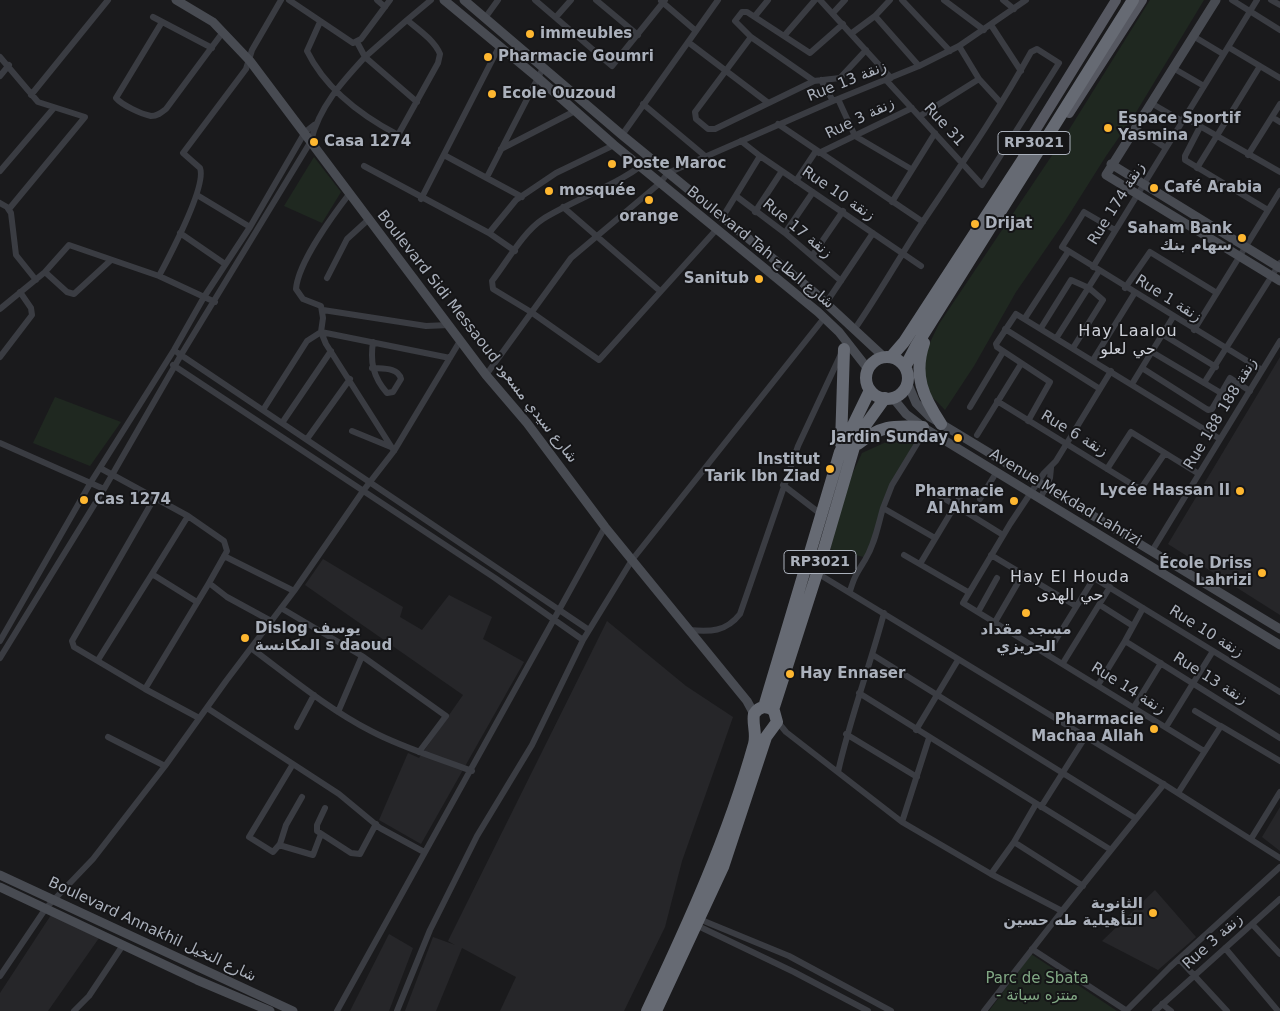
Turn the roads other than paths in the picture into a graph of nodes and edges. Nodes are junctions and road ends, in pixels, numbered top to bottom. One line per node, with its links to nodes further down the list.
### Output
1 (108, 0): 85 (street)
2 (176, 0): 51 (street, Boulevard Sidi Messaoud شارع سيدي مسعود)
3 (281, 0): 68 (street)
4 (289, 0): 45 (street)
5 (377, 0): 34 (street)
6 (390, 0): 34 (street)
7 (431, 0): 43 (street)
8 (444, 0): 59 (street, Boulevard Tah شارع الطاح)
9 (464, 0): 42 (street, Boulevard Tah شارع الطاح)
10 (498, 0): 42 (street)
11 (535, 0): 41 (street)
12 (571, 0): 41 (street)
13 (596, 0): 53 (street)
14 (718, 0): 50 (street)
15 (768, 0): 38 (street)
16 (815, 0): 54 (street)
17 (820, 0): 36 (street, Rue 31)
18 (845, 0): 36 (street)
19 (890, 0): 39 (street)
20 (944, 0): 48 (street)
21 (1002, 0): 35 (street)
22 (1026, 0): 35 (street, Rue 13 زنقة)
23 (1116, 0): 142 (main road)
24 (1126, 0): 142 (highway, RP3021)
25 (1133, 0): 111 (highway, RP3021)
26 (1142, 0): 111 (main road)
27 (1216, 0): 55 (street)
28 (1232, 0): 37 (street)
29 (1257, 0): 37 (street, Rue 174 زنقة)
30 (1272, 0): 33 (street)
31 (662, 1): 50 (street); 53 (street)
32 (906, 2): 64 (street)
33 (1280, 5)
34 (385, 7): 57 (street)
35 (1014, 9): 47 (street, Rue 13 زنقة)
36 (832, 13): 46 (street, Rue 31)
37 (1250, 13): 49 (street); 61 (street, Rue 174 زنقة)
38 (755, 16): 54 (street); 56 (street)
39 (875, 16): 52 (street); 70 (street)
40 (153, 17): 44 (street)
41 (556, 17): 53 (street)
42 (485, 18): 72 (street, Boulevard Tah شارع الطاح)
43 (407, 20): 67 (street); 87 (street)
44 (162, 22): 62 (street); 62 (street)
45 (320, 22): 57 (street); 84 (street)
46 (843, 24): 52 (street, Rue 31); 54 (street)
47 (991, 25): 48 (street, Rue 13 زنقة); 75 (street)
48 (984, 30): 60 (street, Rue 13 زنقة)
49 (1280, 30)
50 (696, 31): 58 (street)
51 (223, 32): 62 (street); 68 (street, Boulevard Sidi Messaoud شارع سيدي مسعود)
52 (852, 33): 63 (street, Rue 31)
53 (638, 35)
54 (784, 36)
55 (1193, 36): 65 (street); 73 (street)
56 (751, 37): 74 (street); 82 (street)
57 (358, 42): 67 (street)
58 (688, 42): 74 (street); 91 (street)
59 (500, 45): 77 (street, Boulevard Tah شارع الطاح); 116 (street)
60 (959, 46): 64 (street, Rue 13 زنقة); 80 (street)
61 (1228, 46): 65 (street, Rue 174 زنقة); 71 (street)
62 (212, 48)
63 (866, 50): 79 (street, Rue 31); 81 (street)
64 (950, 51): 70 (street, Rue 13 زنقة)
65 (1223, 54): 83 (street, Rue 174 زنقة)
66 (0, 57): 69 (street)
67 (365, 57): 84 (street); 87 (street)
68 (250, 61): 104 (street, Boulevard Sidi Messaoud شارع سيدي مسعود); 139 (street)
69 (9, 65): 76 (street); 85 (street)
70 (919, 66): 79 (street, Rue 13 زنقة)
71 (1260, 66): 78 (street); 108 (street)
72 (544, 68): 77 (street); 106 (street, Boulevard Tah شارع الطاح)
73 (1173, 68): 83 (street); 90 (street)
74 (726, 71): 88 (street); 88 (street)
75 (1021, 71): 89 (street); 121 (street, Rue 31)
76 (0, 76)
77 (538, 78): 95 (street, Boulevard Tah شارع الطاح); 114 (street)
78 (1280, 78)
79 (888, 79): 86 (street, Rue 13 زنقة); 93 (street, Rue 31)
80 (979, 79): 89 (street); 96 (street)
81 (821, 80): 82 (street); 86 (street)
82 (814, 81): 88 (street)
83 (1204, 86): 98 (street, Rue 174 زنقة)
84 (335, 91): 87 (street); 101 (street)
85 (31, 95): 94 (street)
86 (836, 100): 100 (street, Rue 13 زنقة); 107 (street)
87 (417, 102)
88 (767, 102)
89 (1001, 102): 121 (street)
90 (1151, 103): 98 (street); 103 (street)
91 (643, 104): 106 (street); 118 (street)
92 (1280, 104): 97 (street)
93 (912, 108): 96 (street, Rue 31); 107 (street, Rue 3 زنقة)
94 (52, 109): 128 (street); 147 (street)
95 (575, 111): 112 (street, Boulevard Tah شارع الطاح); 114 (street)
96 (920, 116): 105 (street, Rue 31)
97 (1272, 117): 99 (street); 117 (street)
98 (1183, 119): 102 (street); 113 (street, Rue 174 زنقة)
99 (1280, 122)
100 (778, 124): 110 (street, Rue 13 زنقة); 115 (street)
101 (314, 125): 104 (street); 109 (street)
102 (1200, 127): 108 (street); 125 (street)
103 (1135, 128): 113 (street); 122 (street)
104 (305, 132): 109 (street, Boulevard Sidi Messaoud شارع سيدي مسعود); 154 (street)
105 (935, 133): 121 (street, Rue 31); 126 (street)
106 (622, 135): 120 (street, Boulevard Tah شارع الطاح)
107 (856, 136): 115 (street, Rue 3 زنقة); 126 (street)
108 (1216, 136): 117 (street); 125 (street)
109 (311, 141): 137 (street, Boulevard Sidi Messaoud شارع سيدي مسعود); 187 (street)
110 (741, 141): 118 (street, Rue 13 زنقة); 119 (street, Rue 10 زنقة)
111 (1044, 142): 196 (highway, RP3021)
112 (614, 145): 124 (street, Boulevard Tah شارع الطاح); 141 (street)
113 (1166, 148): 134 (street, Rue 174 زنقة)
114 (501, 149): 131 (street)
115 (817, 152): 132 (street, Rue 3 زنقة); 144 (street)
116 (444, 155): 131 (street); 143 (street)
117 (1248, 155): 129 (street)
118 (706, 156): 130 (street, Rue 13 زنقة)
119 (760, 156): 127 (street, Rue 10 زنقة); 140 (street)
120 (650, 158): 124 (street); 130 (street, Boulevard Tah شارع الطاح)
121 (962, 164): 153 (street)
122 (1111, 164): 134 (street); 138 (street)
123 (364, 166): 143 (street)
124 (642, 168): 133 (street, Boulevard Tah شارع الطاح); 146 (street)
125 (1197, 168): 148 (street)
126 (911, 169): 144 (street)
127 (782, 170): 132 (street, Rue 10 زنقة); 150 (street)
128 (0, 171)
129 (1280, 172)
130 (668, 173): 133 (street); 151 (street, Boulevard Tah شارع الطاح)
131 (487, 177): 141 (street)
132 (796, 180): 136 (street, Rue 10 زنقة)
133 (660, 183): 155 (street, Boulevard Tah شارع الطاح); 161 (street)
134 (1144, 184): 138 (street, Rue 174 زنقة); 162 (street)
135 (1280, 191): 148 (street)
136 (812, 192): 149 (street, Rue 10 زنقة); 158 (street)
137 (350, 193): 152 (street, Boulevard Sidi Messaoud شارع سيدي مسعود); 190 (street)
138 (1138, 194): 156 (street, Rue 174 زنقة); 167 (street)
139 (197, 195): 154 (street); 157 (street)
140 (736, 196): 150 (street, Rue 17 زنقة); 151 (street)
141 (522, 197): 160 (street)
142 (998, 197): 216 (highway, RP3021)
143 (421, 199): 160 (street)
144 (892, 202): 153 (street)
145 (0, 203): 147 (street)
146 (563, 207): 161 (street); 164 (street)
147 (9, 209): 178 (street)
148 (1268, 210): 162 (street)
149 (842, 211): 159 (street, Rue 10 زنقة); 166 (street)
150 (755, 212): 158 (street, Rue 17 زنقة)
151 (722, 218): 188 (street, Boulevard Tah شارع الطاح)
152 (369, 219): 176 (street); 195 (street, Boulevard Sidi Messaoud شارع سيدي مسعود)
153 (922, 222): 165 (street)
154 (250, 228): 169 (street)
155 (716, 230): 182 (street); 193 (street, Boulevard Tah شارع الطاح)
156 (1115, 230): 163 (street); 172 (street, Rue 174 زنقة)
157 (180, 233): 169 (street); 175 (street)
158 (785, 233): 166 (street, Rue 17 زنقة)
159 (873, 233): 165 (street, Rue 10 زنقة); 179 (street)
160 (489, 234): 164 (street)
161 (597, 235): 182 (street); 191 (street)
162 (1245, 246): 167 (street); 171 (street)
163 (1065, 249): 172 (street, Rue 1 زنقة); 194 (street)
164 (515, 251): 191 (street)
165 (904, 254): 170 (street, Rue 10 زنقة); 198 (street)
166 (812, 256): 179 (street, Rue 17 زنقة)
167 (1239, 256): 177 (street); 184 (street)
168 (111, 260): 174 (street); 174 (street); 175 (street)
169 (226, 264): 186 (street)
170 (921, 266)
171 (1279, 266): 177 (street)
172 (1093, 267): 173 (street, Rue 1 زنقة)
173 (1100, 271): 180 (street); 181 (street, Rue 1 زنقة)
174 (45, 272): 178 (street)
175 (159, 276): 186 (street)
176 (327, 278)
177 (1276, 278): 210 (street)
178 (36, 280): 183 (street)
179 (841, 281): 188 (street)
180 (1089, 288): 197 (street); 203 (street); 208 (street)
181 (1125, 288): 184 (street); 185 (street, Rue 1 زنقة)
182 (660, 291): 191 (street)
183 (20, 292): 189 (street); 215 (street)
184 (1217, 293): 200 (street)
185 (1134, 294): 192 (street, Rue 1 زنقة); 218 (street)
186 (204, 297): 187 (street); 209 (street)
187 (215, 302): 214 (street)
188 (826, 303): 198 (street, Boulevard Tah شارع الطاح)
189 (2, 305)
190 (323, 310): 195 (street); 201 (street)
191 (532, 312): 229 (street)
192 (1173, 317): 200 (street, Rue 1 زنقة); 202 (street)
193 (824, 318): 207 (street, Boulevard Tah شارع الطاح); 284 (street)
194 (1025, 318): 197 (street); 199 (street)
195 (449, 325): 204 (street, Boulevard Sidi Messaoud شارع سيدي مسعود)
196 (929, 326): 222 (highway, RP3021); 244 (highway)
197 (1041, 328): 203 (street)
198 (854, 330): 216 (street, Boulevard Tah شارع الطاح)
199 (1005, 330): 212 (street); 234 (street)
200 (1194, 330): 210 (street, Rue 1 زنقة)
201 (321, 332): 206 (street); 211 (street); 241 (street)
202 (1162, 334): 213 (street); 223 (street)
203 (1057, 337): 208 (street)
204 (460, 341): 217 (street); 229 (street, Boulevard Sidi Messaoud شارع سيدي مسعود)
205 (1280, 341): 227 (street, Rue 188 زنقة 188)
206 (372, 342): 217 (street); 224 (street)
207 (846, 345): 226 (street, Boulevard Tah شارع الطاح); 254 (highway); 263 (street)
208 (1073, 348): 218 (street)
209 (174, 350): 214 (street); 219 (street)
210 (1226, 350): 223 (street); 227 (street, Rue 1 زنقة)
211 (331, 351): 230 (street); 243 (street)
212 (1003, 352): 220 (street); 240 (street)
213 (1152, 352): 225 (street); 232 (street)
214 (181, 355): 221 (street); 241 (street)
215 (0, 357)
216 (888, 357): 222 (highway); 226 (highway, RP3021)
217 (450, 358): 253 (street)
218 (1093, 360): 228 (street)
219 (168, 361): 221 (street); 256 (street)
220 (1022, 364): 239 (street); 242 (street)
221 (175, 366): 259 (street); 268 (street)
222 (905, 367): 231 (highway)
223 (1216, 367): 232 (street)
224 (372, 368): 224 (street)
225 (1142, 368): 233 (street); 237 (street)
226 (868, 369): 235 (highway)
227 (1262, 370): 236 (street, Rue 188 زنقة 188)
228 (1111, 371): 233 (street); 234 (street)
229 (486, 375): 277 (street, Boulevard Sidi Messaoud شارع سيدي مسعود)
230 (350, 379): 248 (street); 253 (street)
231 (907, 382): 238 (highway, RP3021); 244 (street, Avenue Mekdad Lahrizi)
232 (1204, 383): 237 (street)
233 (1132, 384): 249 (street)
234 (1100, 389): 251 (street)
235 (870, 390): 238 (highway); 254 (highway, RP3021)
236 (1250, 391): 237 (street); 249 (street, Rue 188 زنقة 188)
237 (1221, 393)
238 (889, 398): 245 (street, Avenue Mekdad Lahrizi); 252 (highway, RP3021)
239 (997, 401): 242 (street, Rue 6 زنقة); 247 (street)
240 (970, 407)
241 (264, 410): 243 (street)
242 (1028, 420): 251 (street, Rue 6 زنقة)
243 (282, 423): 248 (street)
244 (941, 424): 264 (street, Avenue Mekdad Lahrizi)
245 (924, 428): 252 (highway); 258 (street, Avenue Mekdad Lahrizi); 274 (street)
246 (352, 431): 253 (street)
247 (977, 435)
248 (307, 439): 262 (street)
249 (1220, 439): 260 (street, Rue 188 زنقة 188)
250 (0, 444): 261 (street)
251 (1066, 444): 257 (street, Rue 6 زنقة); 264 (street)
252 (854, 447): 286 (highway, RP3021)
253 (392, 449): 262 (street)
254 (840, 452): 275 (highway, RP3021)
255 (1166, 453): 257 (street, Rue 6 زنقة); 257 (street); 260 (street)
256 (100, 468): 259 (street); 261 (street)
257 (1107, 469)
258 (996, 473): 269 (street, Avenue Mekdad Lahrizi); 271 (street)
259 (113, 474): 265 (street); 270 (street)
260 (1199, 474): 280 (street, Rue 188 زنقة 188)
261 (91, 482): 265 (street); 312 (street)
262 (370, 482): 268 (street); 300 (street)
263 (783, 485): 275 (street); 308 (street)
264 (1042, 485): 269 (street); 272 (street); 280 (street, Avenue Mekdad Lahrizi)
265 (104, 489): 314 (street)
266 (929, 489): 273 (street)
267 (964, 489): 273 (street)
268 (363, 491): 292 (street); 303 (street)
269 (1030, 493): 272 (street, Avenue Mekdad Lahrizi); 278 (street)
270 (155, 497): 276 (street); 321 (street)
271 (980, 499)
272 (1040, 499): 313 (street, Avenue Mekdad Lahrizi)
273 (955, 505): 278 (street); 279 (street)
274 (883, 508): 279 (street); 293 (street)
275 (822, 515): 337 (highway, RP3021)
276 (188, 516): 283 (street); 287 (street)
277 (605, 528): 284 (street, Boulevard Sidi Messaoud شارع سيدي مسعود); 300 (street)
278 (1003, 535): 282 (street)
279 (935, 538): 285 (street)
280 (1152, 550): 309 (street, Avenue Mekdad Lahrizi)
281 (904, 555): 285 (street)
282 (991, 555): 288 (street); 294 (street)
283 (224, 556): 290 (street); 292 (street)
284 (632, 560): 307 (street); 308 (street, Boulevard Sidi Messaoud شارع سيدي مسعود)
285 (920, 564): 294 (street)
286 (817, 573): 293 (street); 337 (highway, RP3021)
287 (152, 574): 295 (street); 321 (street)
288 (1023, 574): 297 (street); 305 (street)
289 (997, 578): 301 (street)
290 (209, 583): 295 (street); 304 (street)
291 (1110, 588): 296 (street); 297 (street, Rue 10 زنقة); 299 (street, Rue 10 زنقة)
292 (294, 591): 298 (street)
293 (850, 591): 302 (street)
294 (968, 592): 301 (street, Rue 14 زنقة)
295 (197, 602): 327 (street)
296 (1100, 605): 306 (street); 324 (street)
297 (1076, 606): 317 (street)
298 (281, 608): 304 (street); 320 (street)
299 (1143, 608): 306 (street); 316 (street, Rue 10 زنقة)
300 (560, 611): 303 (street); 307 (street)
301 (978, 612): 305 (street, Rue 14 زنقة)
302 (884, 613): 319 (street); 322 (street)
303 (554, 620): 310 (street); 352 (street)
304 (271, 621): 315 (street)
305 (995, 622): 317 (street, Rue 14 زنقة)
306 (1133, 626): 311 (street)
307 (589, 630): 310 (street)
308 (689, 630): 337 (street, Boulevard Sidi Messaoud شارع سيدي مسعود)
309 (1280, 630)
310 (583, 640): 396 (street)
311 (1126, 641): 323 (street, Rue 13 زنقة); 326 (street)
312 (0, 642): 314 (street)
313 (1280, 645)
314 (8, 647): 318 (street)
315 (250, 648): 331 (street); 333 (street)
316 (1213, 651): 325 (street); 328 (street, Rue 10 زنقة)
317 (1047, 654): 324 (street, Rue 14 زنقة)
318 (1, 655)
319 (873, 655): 329 (street); 330 (street)
320 (362, 656): 335 (street); 348 (street)
321 (98, 660): 327 (street)
322 (958, 660): 330 (street); 343 (street)
323 (1161, 663): 325 (street, Rue 13 زنقة); 332 (street)
324 (1063, 664): 326 (street, Rue 14 زنقة)
325 (1193, 683): 340 (street); 346 (street, Rue 13 زنقة)
326 (1098, 685): 332 (street, Rue 14 زنقة)
327 (145, 689): 336 (street)
328 (1280, 692)
329 (859, 693): 341 (street); 342 (street)
330 (938, 694): 341 (street); 354 (street)
331 (314, 695): 335 (street); 339 (street)
332 (1134, 707): 340 (street, Rue 14 زنقة)
333 (207, 708): 336 (street); 350 (street)
334 (1195, 711): 338 (street)
335 (338, 712): 348 (street)
336 (199, 718): 351 (street)
337 (768, 719): 353 (street); 381 (highway, RP3021); 397 (highway, RP3021)
338 (1220, 726): 347 (street); 349 (street)
339 (297, 727)
340 (1166, 727): 347 (street, Rue 14 زنقة)
341 (916, 730): 345 (street)
342 (846, 734): 353 (street); 355 (street)
343 (1086, 736): 354 (street); 356 (street)
344 (108, 737): 351 (street)
345 (930, 738): 355 (street); 360 (street)
346 (1280, 738)
347 (1204, 751): 358 (street)
348 (420, 752): 352 (street)
349 (1280, 761)
350 (293, 764): 364 (street); 368 (street)
351 (165, 766): 377 (street)
352 (472, 771): 370 (street)
353 (838, 772): 363 (street)
354 (1062, 774): 360 (street); 362 (street)
355 (917, 777): 363 (street)
356 (1164, 784): 358 (street); 362 (street)
357 (1280, 792): 366 (street)
358 (1178, 794): 366 (street)
359 (302, 797): 368 (street)
360 (1038, 806): 367 (street); 369 (street)
361 (325, 808): 365 (street)
362 (1135, 818): 369 (street)
363 (902, 822): 373 (street)
364 (376, 824): 365 (street); 370 (street)
365 (322, 834): 368 (street)
366 (1251, 839): 371 (street)
367 (1014, 842): 373 (street); 375 (street)
368 (279, 845)
369 (1111, 850): 375 (street)
370 (424, 852): 395 (street)
371 (1280, 858)
372 (1280, 867): 387 (street)
373 (991, 874): 380 (street)
374 (0, 875): 377 (street, Boulevard Annakhil شارع النخيل)
375 (1083, 886): 380 (street)
376 (0, 887): 379 (street, Boulevard Annakhil شارع النخيل)
377 (55, 899): 379 (street); 394 (street, Boulevard Annakhil شارع النخيل)
378 (1280, 899): 382 (street, Rue 3 زنقة)
379 (46, 908): 383 (street, Boulevard Annakhil شارع النخيل); 388 (street)
380 (1062, 911): 385 (street)
381 (698, 922): 398 (highway, RP3021); 399 (street); 400 (street)
382 (1252, 924): 384 (street, Rue 3 زنقة); 386 (street)
383 (123, 945): 392 (street); 393 (street, Boulevard Annakhil شارع النخيل)
384 (1225, 948): 389 (street, Rue 3 زنقة); 391 (street)
385 (1032, 949): 401 (street); 402 (street)
386 (1280, 954)
387 (1179, 959): 389 (street); 402 (street)
388 (0, 976)
389 (1194, 976): 390 (street, Rue 3 زنقة); 405 (street)
390 (1162, 1004): 403 (street, Rue 3 زنقة); 404 (street)
391 (1277, 1009)
392 (74, 1011)
393 (270, 1011)
394 (292, 1011)
395 (337, 1011)
396 (397, 1011)
397 (647, 1011)
398 (656, 1011)
399 (868, 1011)
400 (891, 1011)
401 (984, 1011)
402 (1126, 1011)
403 (1155, 1011)
404 (1171, 1011)
405 (1226, 1011)

